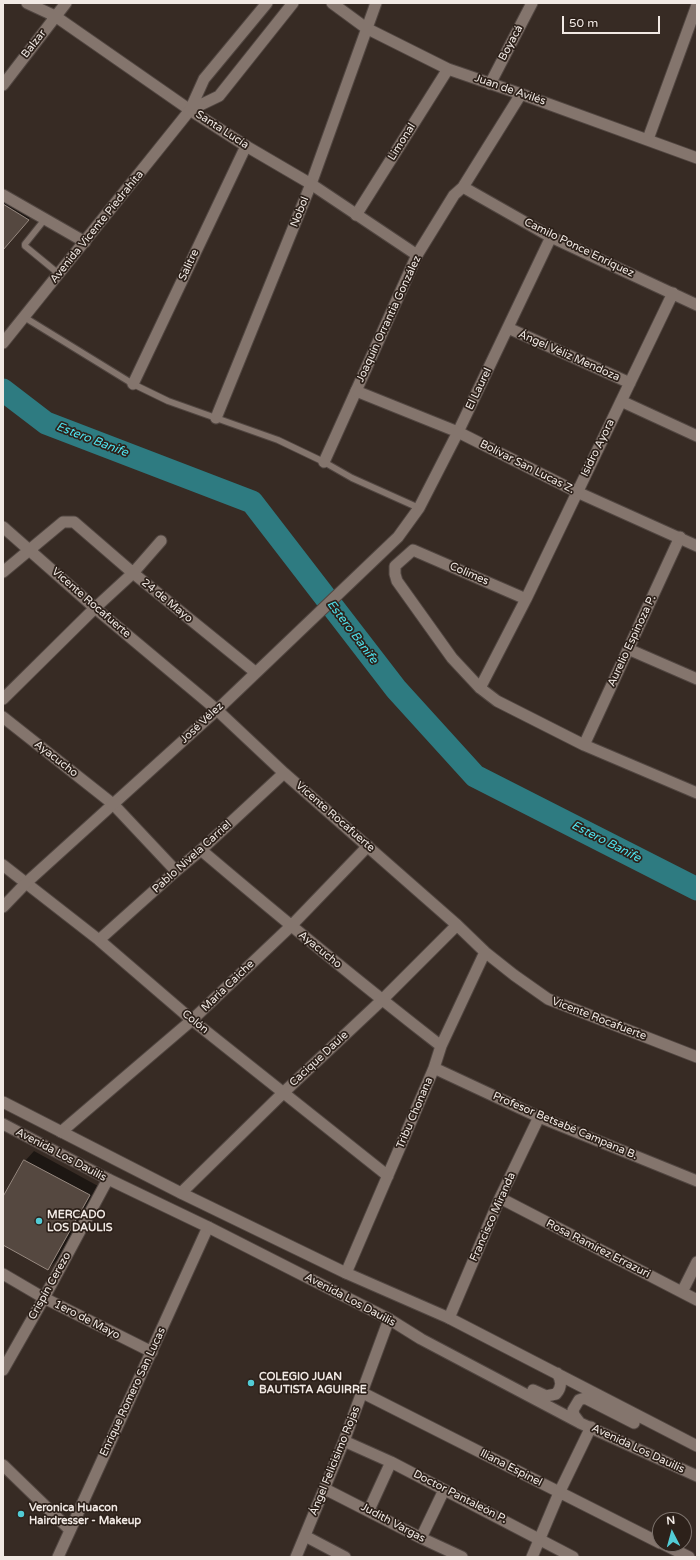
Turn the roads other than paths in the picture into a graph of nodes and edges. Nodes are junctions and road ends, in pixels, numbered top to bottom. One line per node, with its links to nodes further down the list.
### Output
1 (27, 3): 9 (street, Santa Lucía)
2 (66, 3): 9 (street, Balzar)
3 (267, 3): 15 (street, Avenida Vicente Piedrahíta)
4 (293, 3): 15 (street, Avenida Vicente Piedrahíta)
5 (332, 3): 10 (street, Juan de Avilés)
6 (376, 3): 10 (street, Nobol)
7 (532, 3): 12 (street, Boyacá)
8 (697, 5): 16 (street)
9 (55, 16): 13 (street, Balzar); 15 (street, Santa Lucía)
10 (366, 28): 11 (street, Juan de Avilés); 19 (street, Nobol)
11 (448, 70): 12 (street, Juan de Avilés); 22 (street, Limonal)
12 (490, 84): 14 (street, Juan de Avilés)
13 (3, 85)
14 (521, 94): 16 (street, Juan de Avilés); 20 (street, Joaquín Orrantia González)
15 (190, 110): 17 (street, Santa Lucía); 25 (street, Avenida Vicente Piedrahíta)
16 (648, 139): 18 (street, Juan de Avilés)
17 (246, 146): 19 (street, Santa Lucía); 34 (street, Salitre)
18 (697, 158)
19 (311, 184): 22 (street, Santa Lucía); 37 (street, Nobol)
20 (463, 187): 24 (street, Camilo Ponce Enríquez); 26 (street, Joaquín Orrantia González)
21 (3, 195): 23 (street)
22 (356, 215): 26 (street, Santa Lucía)
23 (45, 219): 25 (street); 27 (lane)
24 (551, 237): 28 (street, Camilo Ponce Enríquez); 31 (street, El Laurel)
25 (85, 242): 27 (street, Avenida Vicente Piedrahíta)
26 (417, 255): 35 (street, Joaquín Orrantia González)
27 (59, 274): 30 (street, Avenida Vicente Piedrahíta)
28 (673, 293): 29 (street, Camilo Ponce Enríquez); 33 (street, Isidro Ayora)
29 (697, 305)
30 (21, 322): 32 (street, Avenida Vicente Piedrahíta); 34 (lane)
31 (508, 328): 33 (street, Ángel Véliz Mendoza); 38 (street, El Laurel)
32 (3, 342)
33 (630, 383): 36 (street, Isidro Ayora)
34 (133, 384): 37 (lane)
35 (356, 391): 38 (street, Bolívar San Lucas Z.); 40 (street, Joaquín Orrantia González)
36 (621, 401): 39 (street); 41 (street, Isidro Ayora)
37 (216, 418): 40 (lane)
38 (458, 432): 41 (street, Bolívar San Lucas Z.); 42 (street, El Laurel)
39 (697, 436)
40 (324, 462): 42 (lane)
41 (577, 492): 45 (street, Bolívar San Lucas Z.); 51 (street, Isidro Ayora)
42 (419, 508): 44 (street, El Laurel)
43 (3, 527): 48 (street, Vicente Rocafuerte)
44 (398, 537): 54 (street, José Vélez)
45 (680, 537): 47 (street, Bolívar San Lucas Z.); 53 (street, Aurelio Espinoza P.)
46 (161, 541): 50 (street)
47 (697, 546)
48 (30, 550): 49 (street); 50 (street, 24 de Mayo); 52 (street, Vicente Rocafuerte)
49 (3, 572)
50 (133, 573): 52 (street); 54 (street, 24 de Mayo)
51 (526, 598): 56 (street, Isidro Ayora); 56 (street, Colimes)
52 (95, 608): 57 (street); 58 (street, Vicente Rocafuerte)
53 (628, 649): 55 (street); 60 (street, Aurelio Espinoza P.)
54 (255, 672): 58 (street, José Vélez)
55 (697, 679)
56 (480, 688): 60 (street)
57 (3, 699)
58 (217, 710): 61 (street, Vicente Rocafuerte); 63 (street, José Vélez)
59 (3, 717): 63 (street, Ayacucho)
60 (584, 745): 62 (street)
61 (284, 772): 64 (street, Vicente Rocafuerte); 65 (street, Pablo Nivela Carriel)
62 (697, 793)
63 (113, 804): 67 (street, Ayacucho); 68 (street, José Vélez)
64 (368, 846): 70 (street, Vicente Rocafuerte); 71 (street, María Caiche)
65 (201, 850): 67 (street, Pablo Nivela Carriel); 71 (street, Ayacucho)
66 (3, 865): 68 (street, Colón)
67 (176, 871): 72 (street, Pablo Nivela Carriel)
68 (26, 883): 69 (street, José Vélez); 72 (street, Colón)
69 (3, 907)
70 (457, 925): 73 (street, Vicente Rocafuerte); 74 (street, Cacique Daule)
71 (290, 926): 74 (street, Ayacucho); 75 (street, María Caiche)
72 (99, 940): 75 (street, Colón)
73 (485, 952): 76 (street, Tribu Chonana); 77 (street, Vicente Rocafuerte)
74 (382, 1000): 76 (street, Ayacucho); 79 (street, Cacique Daule)
75 (192, 1020): 79 (street, Colón); 83 (street, María Caiche)
76 (442, 1046): 78 (street, Tribu Chonana)
77 (697, 1057)
78 (434, 1068): 81 (street, Profesor Betsabé Campana B.); 84 (street, Tribu Chonana)
79 (283, 1092): 84 (street, Colón); 87 (street, Cacique Daule)
80 (3, 1102): 83 (street, Avenida Los Dauilis)
81 (539, 1117): 86 (street, Profesor Betsabé Campana B.); 88 (street, Francisco Miranda)
82 (4, 1127): 85 (street, Avenida Los Dauilis)
83 (61, 1132): 87 (street, Avenida Los Dauilis)
84 (388, 1176): 91 (street, Tribu Chonana)
85 (108, 1180): 89 (street, Avenida Los Dauilis); 94 (street, Crispín Cerezo)
86 (697, 1181)
87 (181, 1193): 91 (street, Avenida Los Dauilis)
88 (500, 1198): 93 (street, Rosa Ramírez Errazuri); 96 (street, Francisco Miranda)
89 (208, 1227): 97 (street, Avenida Los Dauilis); 99 (street, Enrique Romero San Lucas)
90 (697, 1262): 93 (street)
91 (346, 1273): 96 (street, Avenida Los Dauilis)
92 (3, 1274): 94 (street, 1ero de Mayo)
93 (682, 1292): 95 (street, Rosa Ramírez Errazuri)
94 (44, 1298): 99 (street, 1ero de Mayo); 100 (street, Crispín Cerezo)
95 (697, 1300)
96 (449, 1318): 101 (street, Avenida Los Dauilis)
97 (389, 1319): 98 (street, Avenida Los Dauilis); 102 (street, Ángel Felicisimo Rojas)
98 (421, 1339): 101 (street); 103 (street, Avenida Los Dauilis)
99 (152, 1352): 114 (street, Enrique Romero San Lucas)
100 (3, 1370)
101 (557, 1373): 106 (street, Avenida Los Dauilis)
102 (363, 1393): 105 (street, Ángel Felicisimo Rojas); 112 (street, Iliana Espinel)
103 (580, 1423): 104 (street, Avenida Los Dauilis); 106 (street)
104 (591, 1427): 109 (street, Avenida Los Dauilis); 112 (street)
105 (344, 1441): 107 (street, Doctor Pantaleón P.); 110 (street, Ángel Felicisimo Rojas)
106 (697, 1448)
107 (391, 1462): 111 (street, Doctor Pantaleón P.); 113 (street)
108 (3, 1465): 114 (street)
109 (697, 1476)
110 (325, 1489): 113 (street, Judith Vargas); 115 (street, Ángel Felicisimo Rojas)
111 (444, 1490): 116 (street); 117 (street, Doctor Pantaleón P.)
112 (559, 1493): 117 (street); 118 (street, Iliana Espinel)
113 (369, 1510): 116 (street, Judith Vargas)
114 (69, 1529): 120 (street, Enrique Romero San Lucas)
115 (305, 1536): 121 (street, Ángel Felicisimo Rojas); 122 (street)
116 (420, 1538): 123 (street, Judith Vargas)
117 (540, 1538): 124 (street); 125 (street, Doctor Pantaleón P.)
118 (652, 1539)
119 (679, 1552): 126 (street)
120 (58, 1557)
121 (296, 1557)
122 (345, 1557)
123 (462, 1557)
124 (532, 1557)
125 (573, 1557)
126 (689, 1557)

